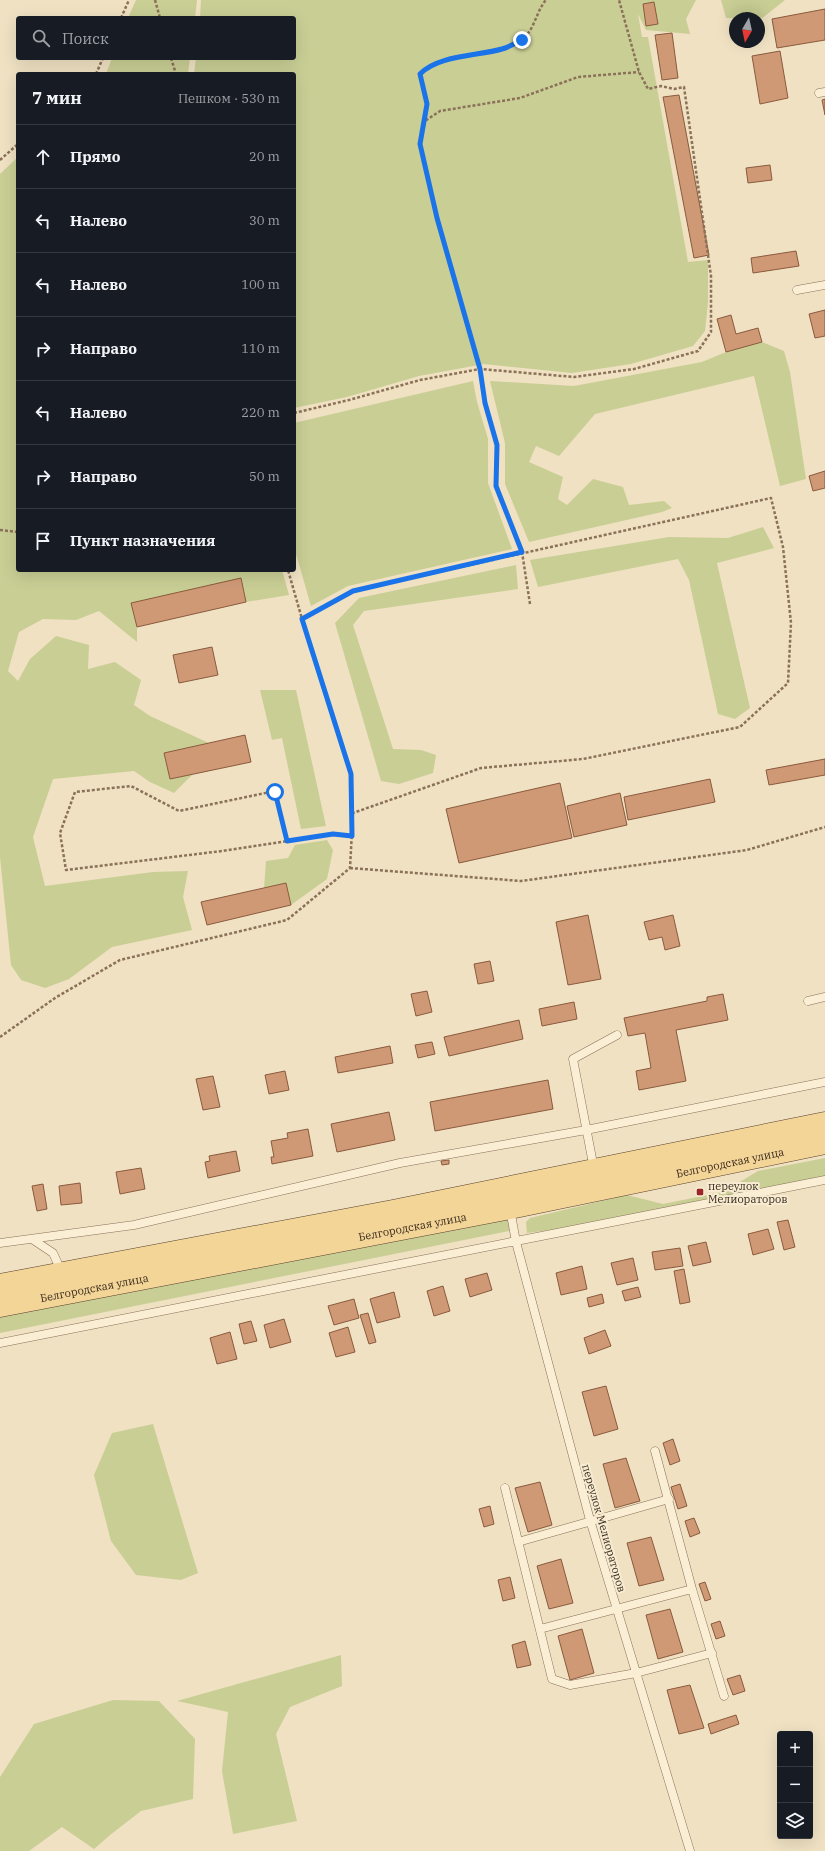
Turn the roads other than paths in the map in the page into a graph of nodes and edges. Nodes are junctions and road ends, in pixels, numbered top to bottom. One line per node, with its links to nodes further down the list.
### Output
1 (825, 285): 2 (lane)
2 (797, 290)
3 (825, 997): 4 (lane)
4 (808, 1001)
5 (618, 1035): 8 (lane)
6 (825, 1082): 8 (lane)
7 (825, 1123): 10 (main road, Белгородская улица)
8 (586, 1130): 10 (lane); 13 (lane)
9 (825, 1143): 12 (main road, Белгородская улица)
10 (594, 1170): 16 (main road, Белгородская улица)
11 (825, 1180): 14 (lane)
12 (510, 1208): 14 (lane, переулок Мелиораторов); 18 (main road, Белгородская улица)
13 (32, 1239): 15 (lane); 16 (lane)
14 (516, 1242): 20 (lane); 24 (lane, переулок Мелиораторов)
15 (0, 1243)
16 (62, 1273): 18 (main road, Белгородская улица)
17 (0, 1285): 18 (main road, Белгородская улица)
18 (35, 1289): 19 (main road, Белгородская улица)
19 (0, 1306)
20 (0, 1343)
21 (655, 1451): 23 (lane)
22 (505, 1488): 25 (lane)
23 (669, 1499): 24 (lane); 26 (lane)
24 (590, 1520): 25 (lane); 27 (lane, переулок Мелиораторов)
25 (518, 1542): 28 (lane)
26 (692, 1589): 27 (lane); 29 (lane)
27 (616, 1609): 28 (lane); 30 (lane, переулок Мелиораторов)
28 (540, 1629): 30 (lane)
29 (712, 1653): 30 (lane); 31 (lane)
30 (636, 1673): 32 (lane, переулок Мелиораторов)
31 (724, 1696)
32 (690, 1851)

